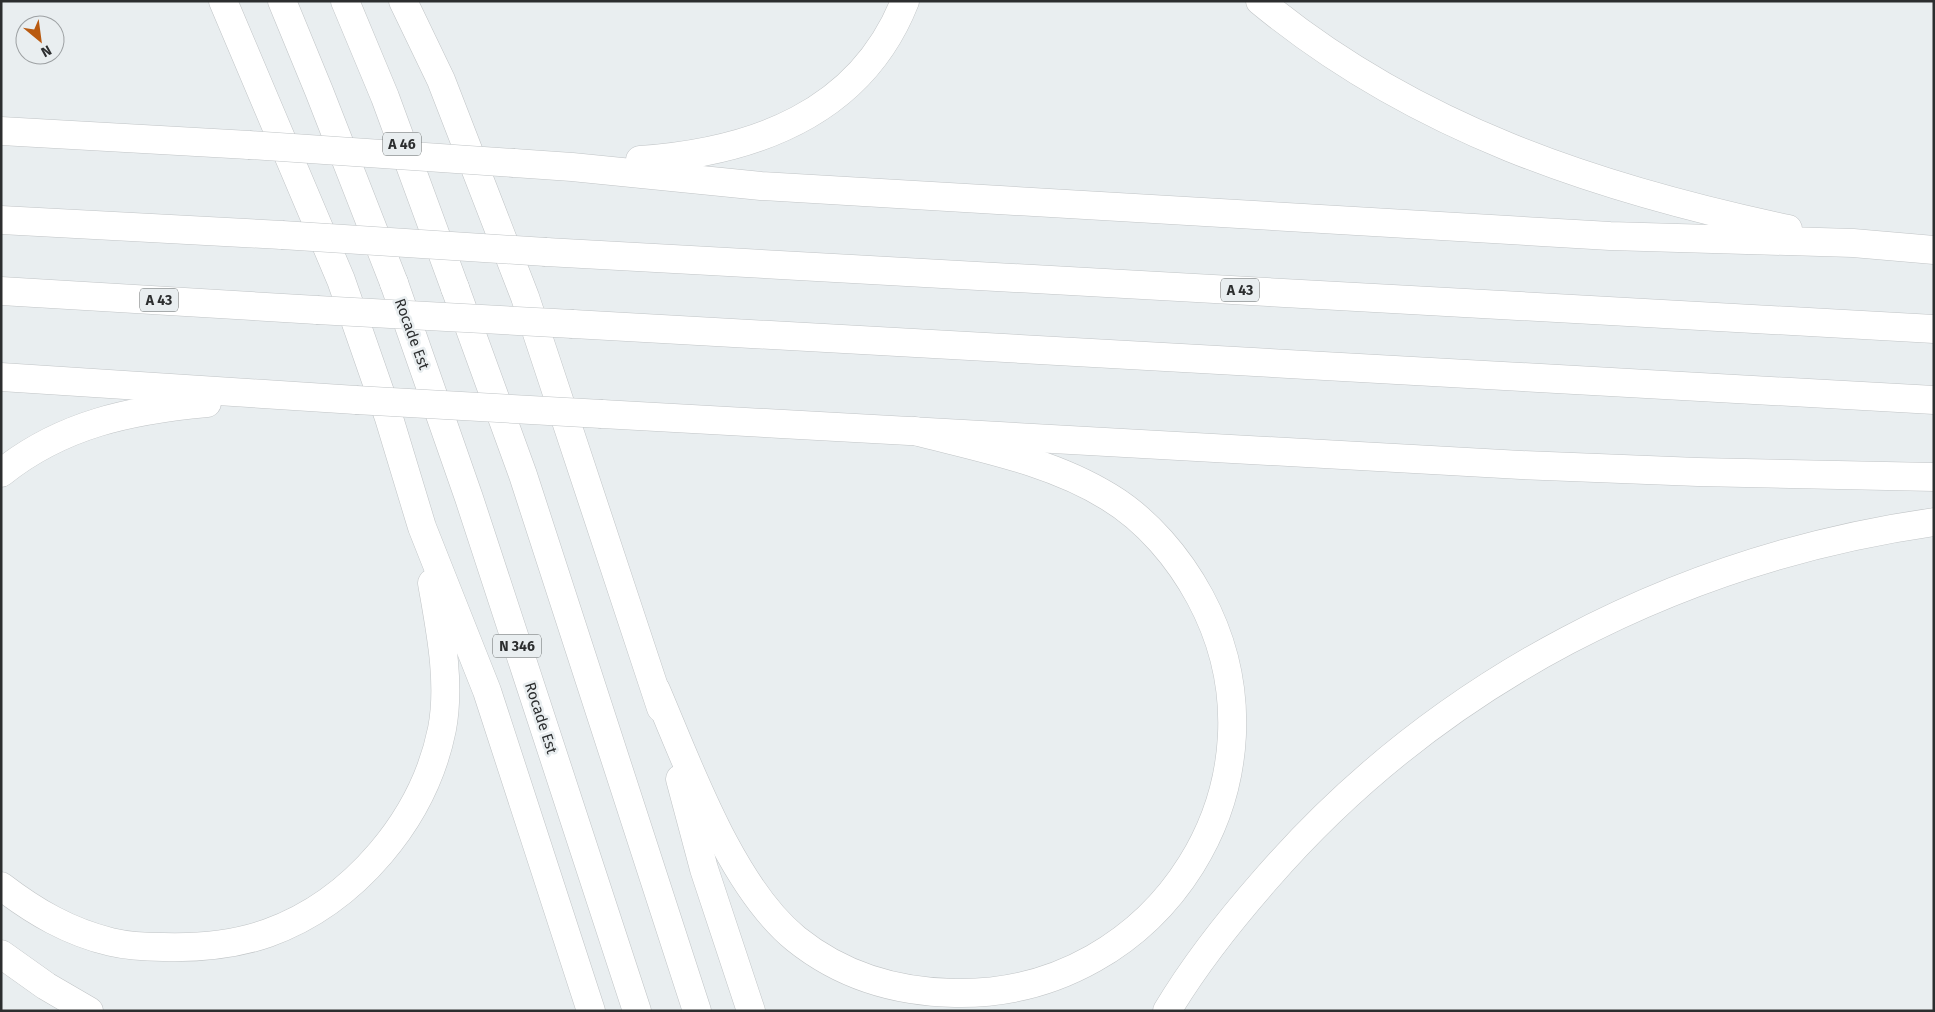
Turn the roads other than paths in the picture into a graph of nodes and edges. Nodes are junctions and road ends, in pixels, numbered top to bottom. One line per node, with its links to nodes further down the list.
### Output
1 (224, 1): 23 (highway)
2 (282, 1): 29 (highway, Rocade Est / N 346)
3 (345, 1): 30 (highway, A 46)
4 (403, 1): 8 (highway)
5 (420, 1): 8 (highway)
6 (905, 1): 10 (highway)
7 (1260, 1): 12 (highway)
8 (441, 80): 24 (highway)
9 (1, 131): 10 (highway, bridge)
10 (572, 167): 12 (highway)
11 (1, 220): 15 (highway, A 43, bridge)
12 (1853, 243): 13 (highway)
13 (1934, 250)
14 (1, 291): 18 (highway, A 43, bridge)
15 (1934, 329)
16 (1, 377): 17 (highway)
17 (289, 395): 19 (highway, bridge); 20 (highway)
18 (1934, 400)
19 (915, 431): 21 (highway); 24 (highway)
20 (1, 473)
21 (1934, 477)
22 (1934, 522): 32 (highway)
23 (422, 527): 25 (highway); 28 (highway)
24 (656, 690): 31 (highway)
25 (1, 886)
26 (1, 954): 27 (highway)
27 (89, 1011)
28 (591, 1011)
29 (637, 1011)
30 (697, 1011)
31 (751, 1011)
32 (1167, 1011)

